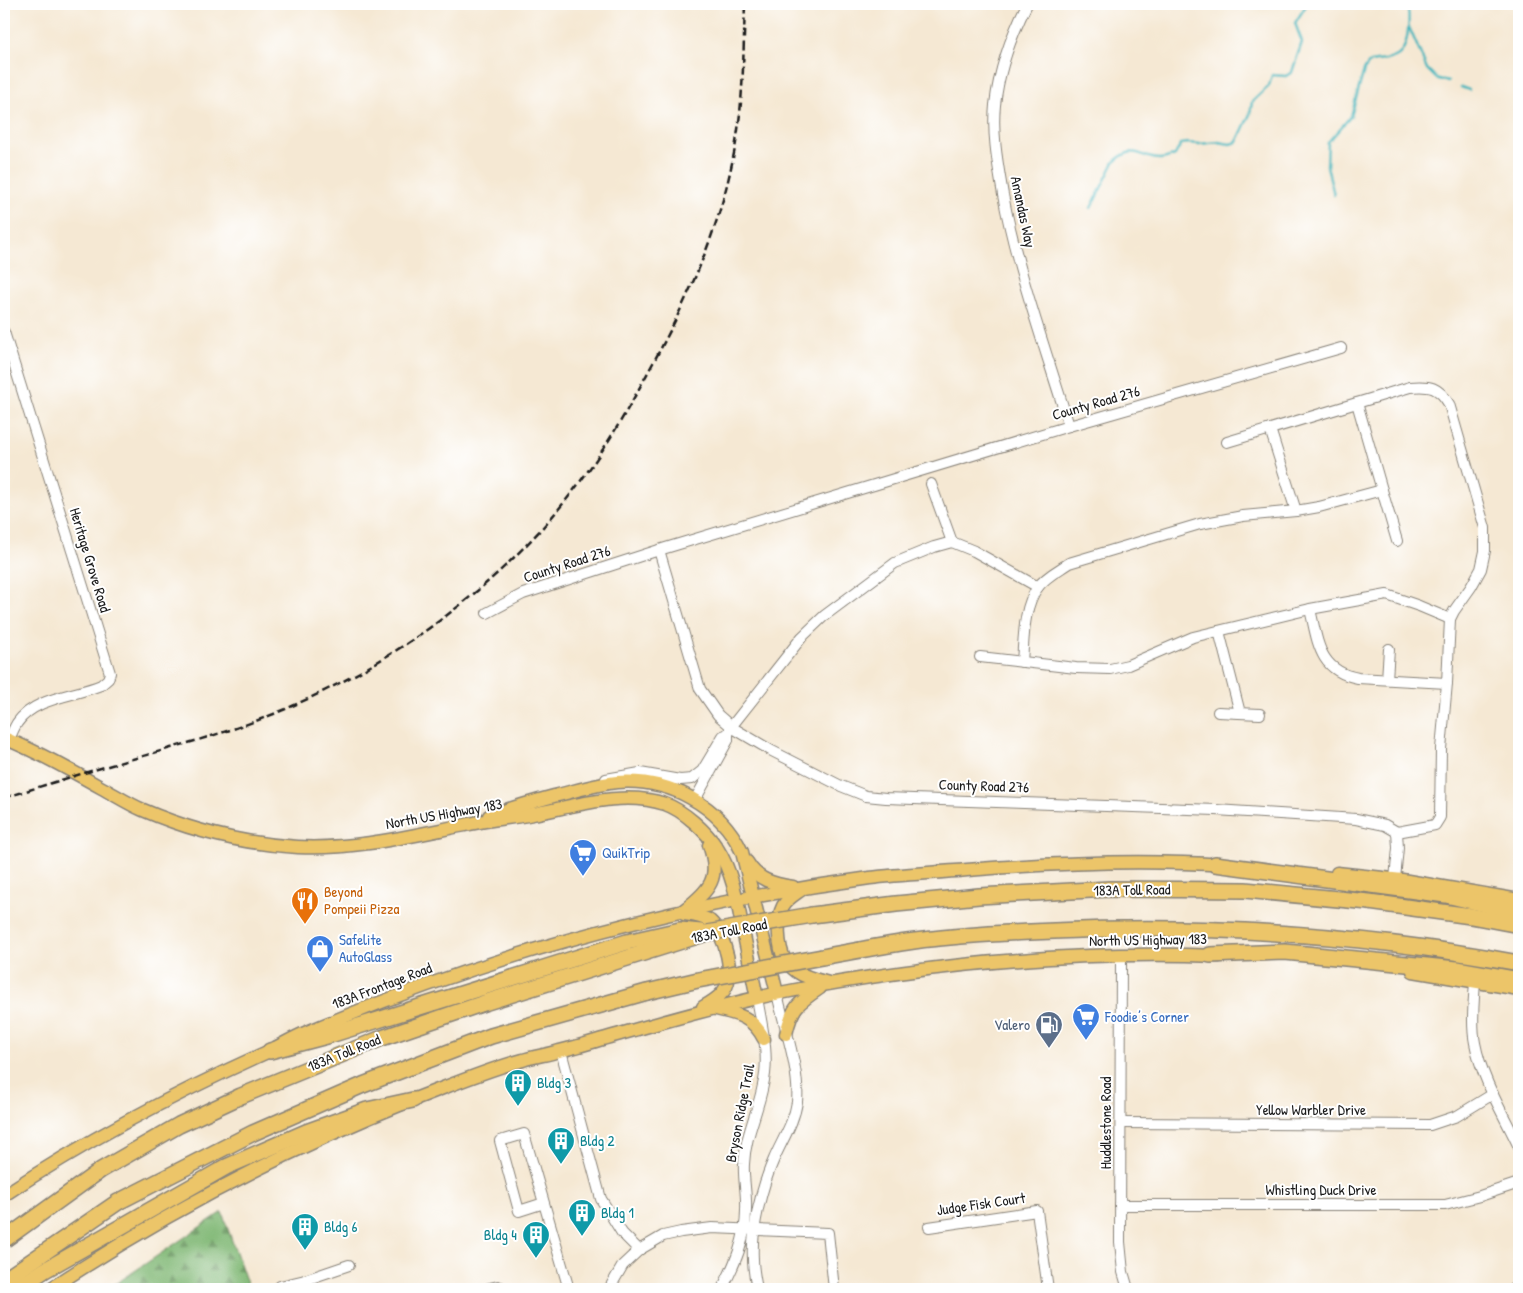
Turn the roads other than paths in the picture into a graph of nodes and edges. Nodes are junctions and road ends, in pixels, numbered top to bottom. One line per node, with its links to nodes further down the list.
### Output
1 (1028, 4): 5 (street, Amandas Way)
2 (4, 332): 28 (street, Heritage Grove Road)
3 (1341, 348): 5 (street, County Road 276)
4 (1357, 403): 6 (street); 9 (street); 17 (street)
5 (1068, 426): 13 (street, County Road 276)
6 (1270, 429): 7 (street); 10 (street)
7 (1227, 442)
8 (931, 484): 12 (street)
9 (1382, 490): 10 (street); 11 (street)
10 (1296, 511): 14 (street)
11 (1397, 541)
12 (952, 542): 14 (street); 27 (street)
13 (659, 550): 16 (street, County Road 276); 27 (street, County Road 276)
14 (1038, 587): 21 (street)
15 (1310, 609): 17 (street); 18 (street); 22 (street)
16 (487, 613)
17 (1450, 619): 23 (street)
18 (1219, 631): 21 (street); 25 (street)
19 (1389, 649): 22 (street)
20 (980, 657): 21 (street)
21 (1022, 662)
22 (1387, 679): 23 (street)
23 (1447, 683): 33 (street)
24 (1218, 712): 25 (street)
25 (1240, 713): 26 (street)
26 (1260, 714)
27 (730, 730): 29 (street); 30 (street); 33 (street, County Road 276)
28 (6, 739): 32 (main road, North US Highway 183)
29 (594, 786): 30 (main road); 32 (main road)
30 (695, 800): 31 (main road); 35 (main road)
31 (664, 803): 32 (main road, North US Highway 183); 34 (main road, North US Highway 183)
32 (470, 824)
33 (1397, 832): 37 (street)
34 (705, 834): 40 (main road, North US Highway 183); 42 (main road)
35 (744, 858): 38 (main road); 39 (main road)
36 (1215, 864): 37 (main road); 38 (main road); 43 (highway)
37 (1395, 879): 41 (main road)
38 (803, 889): 39 (main road, 183A Frontage Road); 51 (main road)
39 (754, 897): 40 (main road, 183A Frontage Road); 53 (main road)
40 (737, 900): 42 (main road, 183A Frontage Road); 54 (main road, North US Highway 183)
41 (1519, 900)
42 (680, 912): 56 (main road); 59 (main road, 183A Frontage Road)
43 (1519, 912)
44 (1519, 926): 45 (highway, 183A Toll Road, bridge)
45 (707, 933): 59 (highway); 71 (highway, 183A Toll Road)
46 (1210, 955): 47 (main road, North US Highway 183); 49 (highway); 50 (main road, North US Highway 183)
47 (1121, 956): 51 (main road, North US Highway 183); 63 (street, Huddlestone Road)
48 (1519, 963): 74 (highway, bridge)
49 (1519, 980)
50 (1475, 981): 52 (main road, North US Highway 183); 61 (street)
51 (827, 985): 53 (main road, North US Highway 183); 57 (main road)
52 (1519, 989)
53 (777, 994): 54 (main road, North US Highway 183); 57 (street, Bryson Ridge Trail)
54 (757, 998): 55 (main road); 58 (street, Bryson Ridge Trail)
55 (713, 1008): 56 (main road); 58 (main road)
56 (695, 1013): 60 (main road)
57 (786, 1034): 70 (street, Bryson Ridge Trail)
58 (764, 1040): 70 (street, Bryson Ridge Trail)
59 (270, 1051): 66 (main road, 183A Frontage Road)
60 (561, 1051): 62 (main road); 72 (street)
61 (1493, 1094): 63 (street, Yellow Warbler Drive); 64 (street)
62 (414, 1100): 77 (highway); 78 (main road)
63 (1120, 1123): 68 (street, Huddlestone Road)
64 (1519, 1147)
65 (1519, 1182): 68 (street, Whistling Duck Drive)
66 (4, 1195)
67 (544, 1204): 67 (street); 82 (street)
68 (1120, 1206): 88 (street, Huddlestone Road)
69 (929, 1227): 87 (street, Judge Fisk Court)
70 (750, 1229): 72 (street); 84 (street, Bryson Ridge Trail); 85 (street, Bryson Ridge Trail); 86 (street)
71 (4, 1240)
72 (639, 1250): 83 (street)
73 (349, 1265): 75 (street)
74 (4, 1280)
75 (307, 1285): 79 (street)
76 (1519, 1288): 89 (street)
77 (16, 1289)
78 (50, 1289)
79 (281, 1289)
80 (486, 1289): 81 (street)
81 (506, 1289)
82 (568, 1289)
83 (609, 1289)
84 (722, 1289)
85 (757, 1289)
86 (834, 1289)
87 (1048, 1289)
88 (1128, 1289)
89 (1513, 1289)

